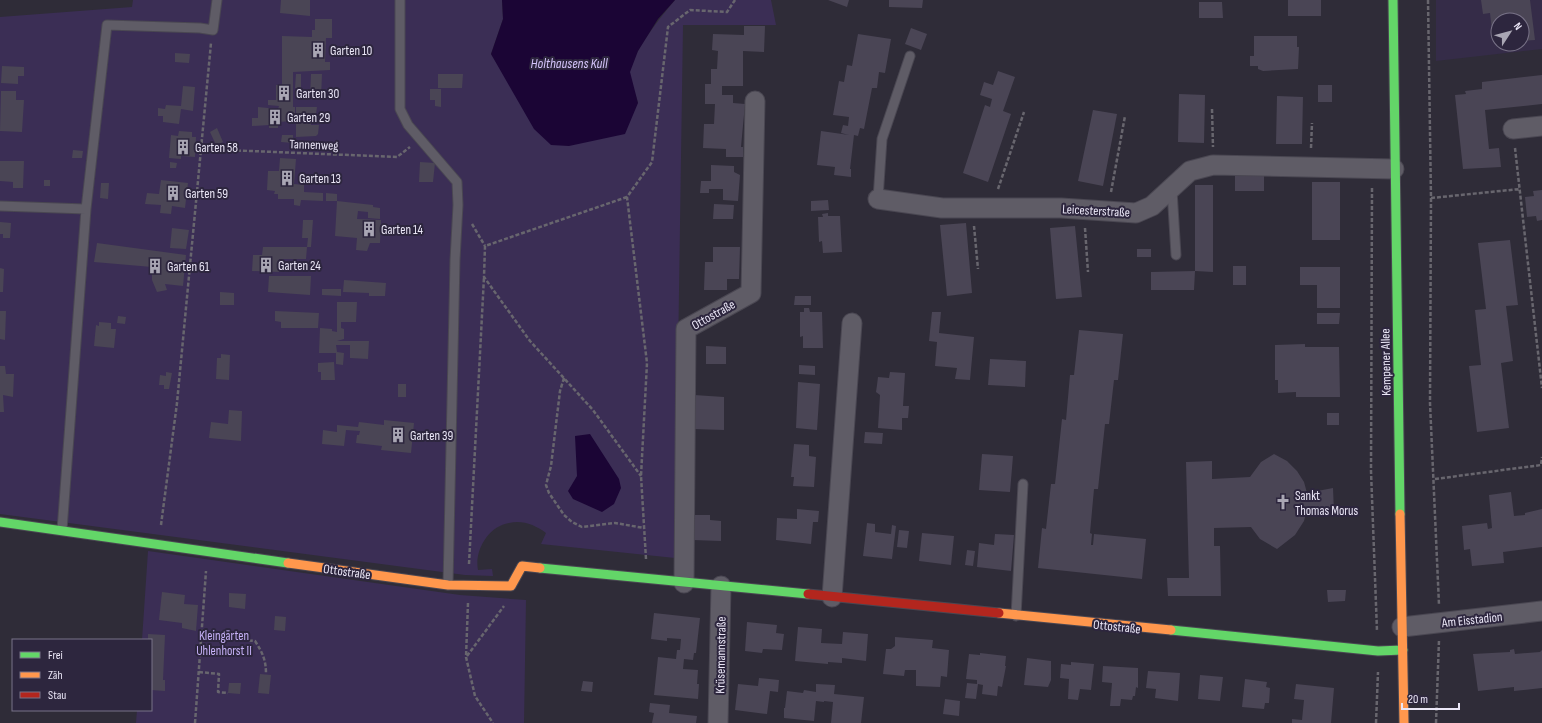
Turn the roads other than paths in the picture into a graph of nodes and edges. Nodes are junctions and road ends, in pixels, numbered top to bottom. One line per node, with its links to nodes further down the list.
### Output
1 (217, 0): 12 (lane)
2 (400, 0): 19 (lane)
3 (1393, 0): 8 (street, Kempener Allee)
4 (910, 56): 10 (lane)
5 (755, 100): 18 (street, Ottostraße)
6 (1542, 126): 7 (street)
7 (1513, 129)
8 (1394, 169): 9 (street, Leicesterstraße); 24 (street, Kempener Allee)
9 (1171, 188): 10 (street, Leicesterstraße); 13 (lane)
10 (878, 199)
11 (0, 206): 12 (lane)
12 (86, 209): 17 (lane)
13 (1176, 255)
14 (852, 323): 21 (street)
15 (1023, 484): 23 (lane)
16 (0, 522): 17 (street, Ottostraße)
17 (62, 530): 19 (street, Ottostraße)
18 (684, 582): 19 (street, Ottostraße); 20 (street, Ottostraße)
19 (448, 585)
20 (721, 586): 21 (street, Ottostraße); 26 (street, Krüsemannstraße)
21 (832, 597): 23 (street, Ottostraße)
22 (1542, 612): 24 (street, Am Eisstadion)
23 (1016, 616): 25 (street, Ottostraße)
24 (1402, 627): 25 (street, Kempener Allee)
25 (1403, 650): 27 (street, Kempener Allee)
26 (718, 723)
27 (1404, 723)

